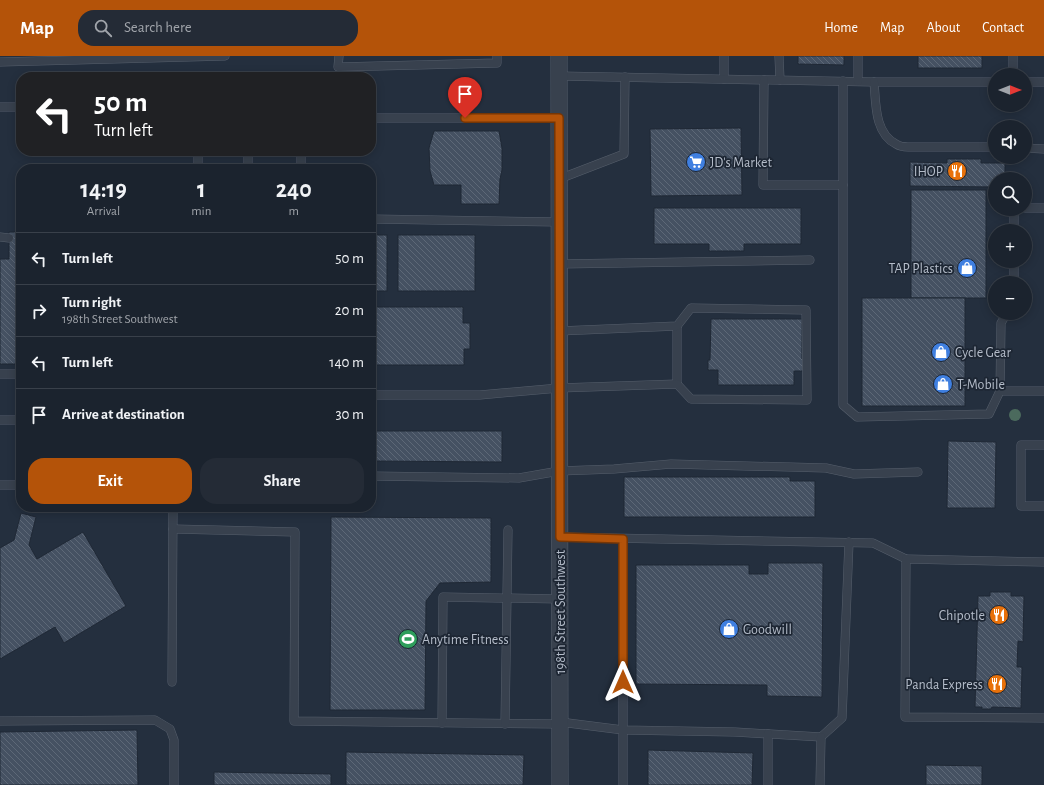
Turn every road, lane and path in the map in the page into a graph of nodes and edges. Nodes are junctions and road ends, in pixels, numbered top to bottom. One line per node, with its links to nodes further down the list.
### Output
1 (225, 56): 9 (lane)
2 (339, 56): 3 (lane)
3 (497, 56)
4 (559, 56): 13 (street, 198th Street Southwest)
5 (724, 56): 15 (lane)
6 (779, 56): 17 (lane)
7 (858, 56): 19 (lane)
8 (1013, 56): 12 (lane)
9 (198, 57): 10 (lane)
10 (23, 59): 11 (lane)
11 (0, 62)
12 (1012, 68)
13 (559, 76): 14 (lane); 27 (street, 198th Street Southwest)
14 (625, 77): 15 (lane); 31 (lane)
15 (724, 79): 16 (lane)
16 (764, 80): 17 (lane); 32 (lane)
17 (780, 80): 18 (lane)
18 (842, 81): 19 (lane); 32 (lane)
19 (858, 82): 20 (lane)
20 (874, 82): 21 (lane); 28 (lane)
21 (988, 82)
22 (1032, 82): 23 (lane)
23 (1044, 82)
24 (0, 107): 25 (lane)
25 (16, 107)
26 (376, 118): 27 (lane)
27 (559, 118): 31 (street, 198th Street Southwest)
28 (988, 147)
29 (1032, 148): 30 (lane)
30 (1044, 148)
31 (559, 179): 36 (street, 198th Street Southwest)
32 (842, 185): 48 (lane)
33 (1032, 208): 34 (lane)
34 (1044, 208)
35 (376, 219): 36 (lane)
36 (560, 222): 40 (street, 198th Street Southwest)
37 (0, 237): 38 (lane)
38 (9, 238)
39 (810, 260): 40 (lane)
40 (559, 264): 43 (street, 198th Street Southwest)
41 (1003, 320): 48 (lane)
42 (677, 326): 43 (lane); 46 (lane); 46 (lane)
43 (559, 331): 47 (street, 198th Street Southwest)
44 (0, 374): 45 (lane)
45 (16, 374)
46 (677, 384): 47 (lane)
47 (560, 388): 50 (lane); 54 (street, 198th Street Southwest)
48 (1000, 391): 49 (lane)
49 (1044, 391)
50 (376, 396)
51 (0, 420): 52 (lane)
52 (16, 420)
53 (1044, 445): 59 (lane)
54 (560, 471): 55 (lane); 56 (lane); 63 (street, 198th Street Southwest)
55 (918, 472)
56 (376, 476)
57 (0, 485): 58 (lane)
58 (16, 485)
59 (1044, 506)
60 (173, 512): 61 (lane)
61 (173, 529): 70 (lane); 73 (lane)
62 (508, 530): 68 (lane)
63 (560, 537): 64 (lane); 69 (street, 198th Street Southwest)
64 (623, 539): 65 (lane); 76 (lane)
65 (849, 542): 66 (lane); 78 (lane)
66 (906, 560): 67 (lane); 71 (lane)
67 (1044, 562)
68 (507, 598): 69 (lane); 73 (lane); 75 (lane)
69 (560, 599): 74 (street, 198th Street Southwest)
70 (172, 682)
71 (1044, 718)
72 (0, 721): 79 (lane)
73 (442, 723): 75 (lane)
74 (560, 723): 75 (lane); 76 (lane); 80 (street, 198th Street Southwest)
75 (505, 724)
76 (623, 730): 77 (lane); 81 (lane)
77 (768, 734): 78 (lane); 82 (lane)
78 (821, 737): 83 (lane)
79 (174, 785)
80 (560, 785)
81 (623, 785)
82 (768, 785)
83 (820, 785)

